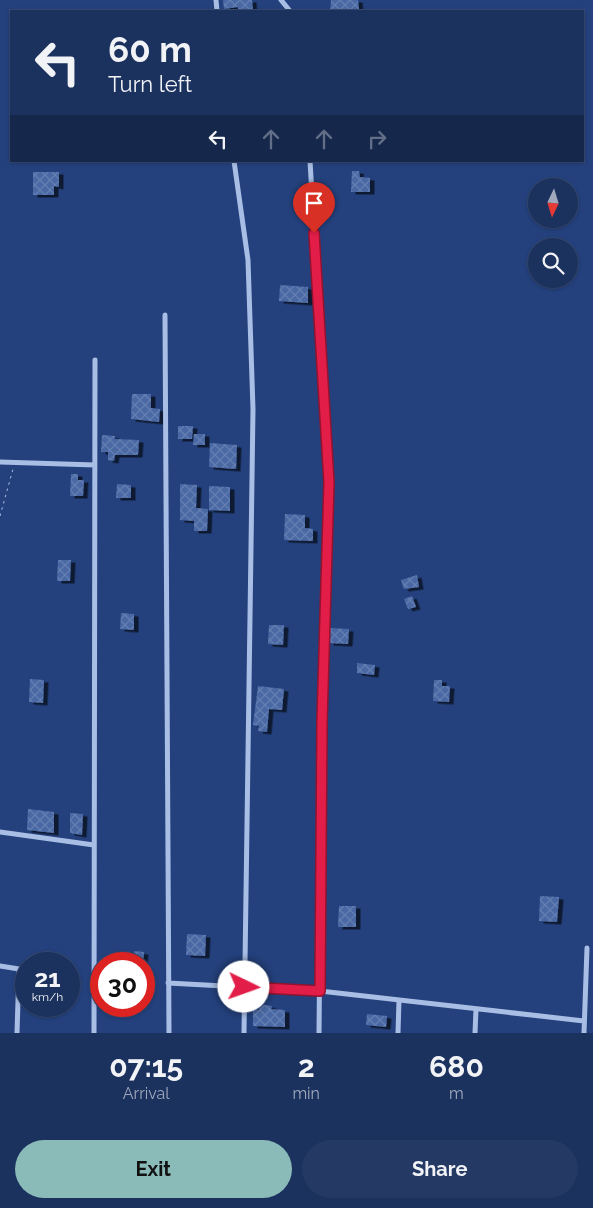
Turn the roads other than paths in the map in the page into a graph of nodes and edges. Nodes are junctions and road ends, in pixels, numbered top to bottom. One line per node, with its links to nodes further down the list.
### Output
1 (281, 0): 2 (street)
2 (289, 10)
3 (234, 162): 14 (street)
4 (310, 162): 15 (street)
5 (165, 315): 13 (street)
6 (95, 360): 8 (street)
7 (0, 462): 8 (street)
8 (95, 465): 10 (street)
9 (0, 832): 10 (street)
10 (94, 845): 20 (street)
11 (588, 948): 18 (street)
12 (0, 966): 19 (street)
13 (168, 983): 14 (street); 21 (street)
14 (244, 987): 15 (street); 22 (street)
15 (320, 991): 16 (street); 23 (street)
16 (399, 1000): 17 (street); 24 (street)
17 (476, 1009): 18 (street); 25 (street)
18 (584, 1021): 26 (street)
19 (17, 1033)
20 (94, 1033)
21 (168, 1033)
22 (244, 1033)
23 (319, 1033)
24 (398, 1033)
25 (476, 1033)
26 (584, 1033)

